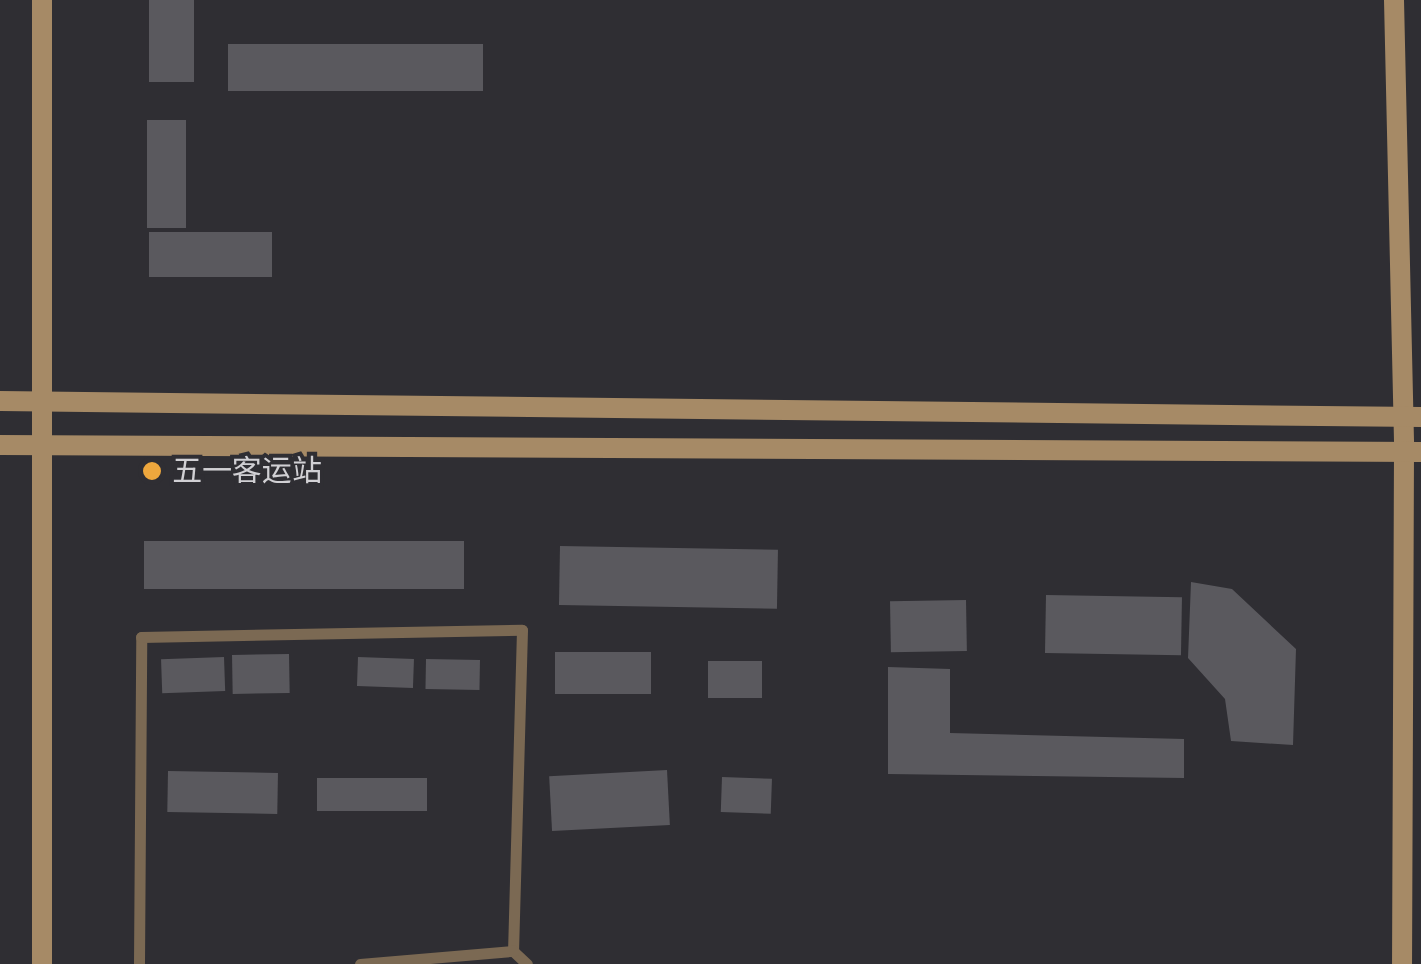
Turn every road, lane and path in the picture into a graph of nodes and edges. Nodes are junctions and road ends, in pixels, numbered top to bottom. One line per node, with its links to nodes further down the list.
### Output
1 (42, 0): 4 (main road)
2 (1394, 0): 5 (main road)
3 (0, 401): 4 (main road)
4 (40, 401): 5 (main road); 7 (main road)
5 (1412, 417): 8 (main road)
6 (0, 445): 7 (main road)
7 (39, 445): 8 (main road); 10 (main road)
8 (1412, 452): 14 (main road)
9 (513, 950): 11 (lane); 12 (lane); 13 (lane)
10 (42, 964)
11 (139, 964)
12 (360, 964)
13 (527, 964)
14 (1402, 964)

